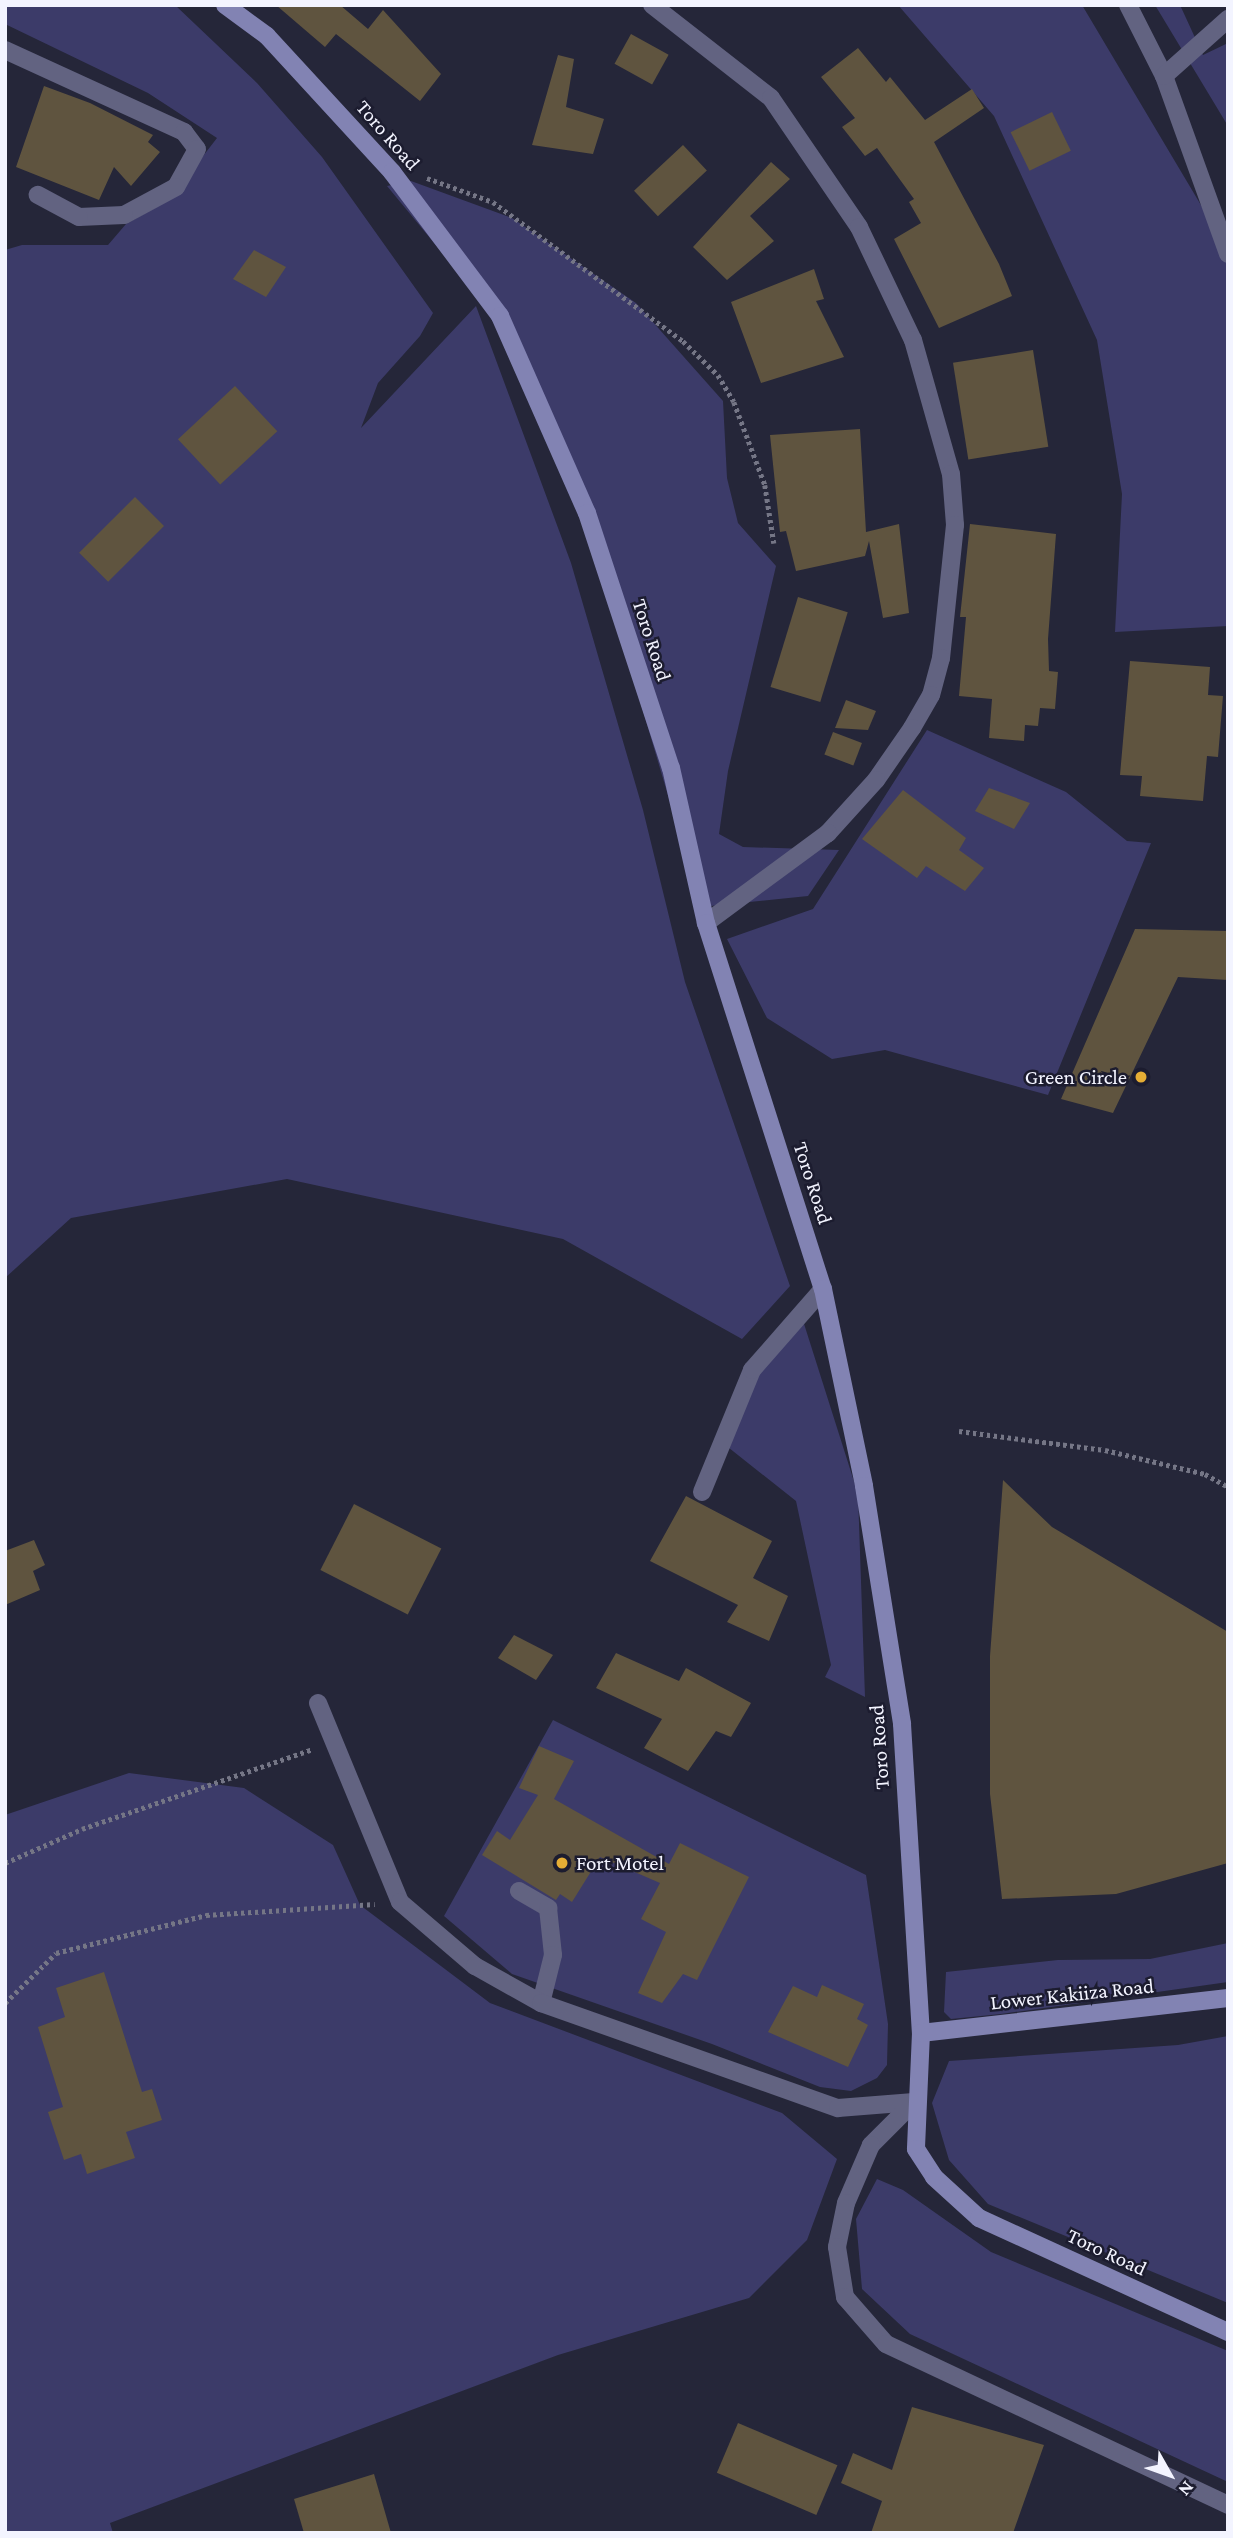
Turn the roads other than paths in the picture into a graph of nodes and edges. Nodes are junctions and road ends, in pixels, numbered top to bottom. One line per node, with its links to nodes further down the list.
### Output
1 (225, 5): 9 (main road, Toro Road)
2 (652, 5): 9 (street)
3 (1128, 5): 6 (street)
4 (1228, 19): 6 (street)
5 (5, 50): 7 (street)
6 (1164, 76): 8 (street)
7 (38, 195)
8 (1228, 254)
9 (706, 923): 10 (main road, Toro Road)
10 (822, 1289): 11 (street); 16 (main road, Toro Road)
11 (702, 1492)
12 (318, 1703): 15 (street)
13 (519, 1891): 15 (street)
14 (1228, 1998): 16 (main road, Lower Kakiiza Road)
15 (541, 2003): 17 (street)
16 (921, 2033): 17 (main road, Toro Road)
17 (914, 2102): 18 (main road, Toro Road); 19 (street)
18 (1228, 2332)
19 (1228, 2505)

